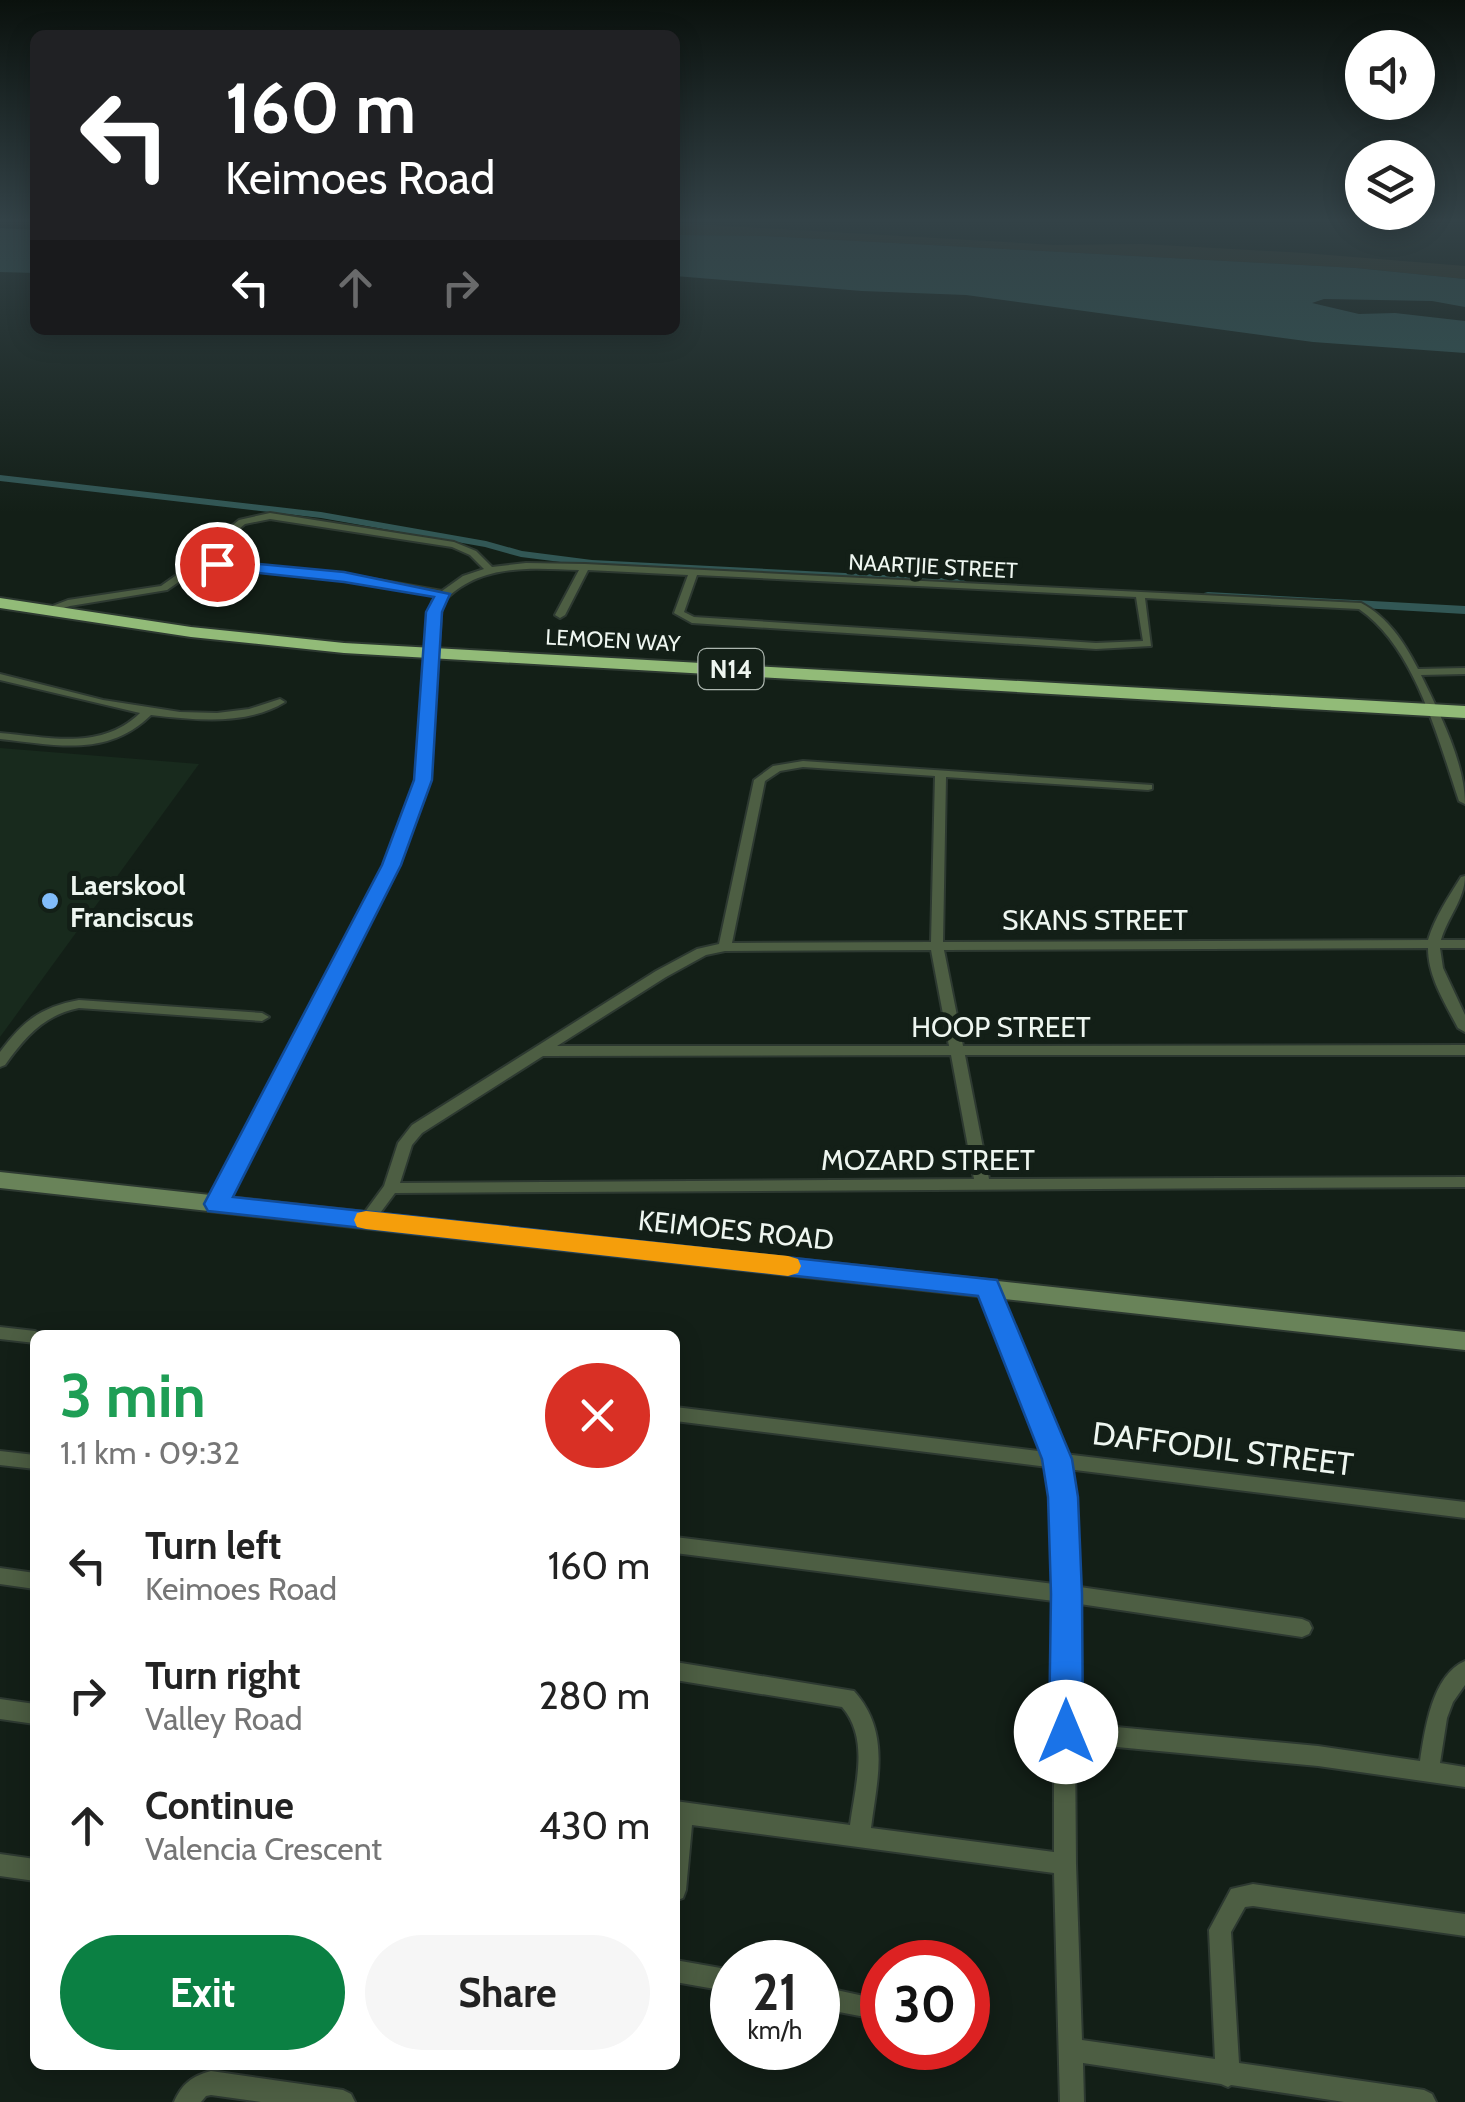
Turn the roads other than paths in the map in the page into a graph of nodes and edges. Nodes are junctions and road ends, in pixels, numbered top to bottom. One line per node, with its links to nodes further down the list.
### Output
1 (200, 563): 3 (street); 5 (street); 8 (street)
2 (585, 567): 3 (street, NAARTJIE STREET); 4 (street, NAARTJIE STREET); 9 (street)
3 (491, 571): 5 (street)
4 (694, 573): 6 (street, NAARTJIE STREET); 6 (street)
5 (443, 594): 10 (street)
6 (1140, 596): 12 (street, NAARTJIE STREET)
7 (0, 603): 8 (highway, LEMOEN WAY / N14)
8 (47, 610): 10 (highway, LEMOEN WAY / N14)
9 (560, 616)
10 (431, 654): 15 (highway, LEMOEN WAY / N14); 37 (street)
11 (1465, 671): 12 (street)
12 (1414, 672): 15 (street)
13 (0, 678): 16 (street)
14 (280, 702): 16 (street)
15 (1430, 708): 17 (highway, LEMOEN WAY / N14); 21 (street)
16 (150, 710): 18 (street)
17 (1465, 712)
18 (0, 736)
19 (941, 772): 20 (street); 25 (street); 26 (street)
20 (1148, 788)
21 (1465, 801)
22 (1465, 880): 23 (street)
23 (1430, 944): 24 (street, SKANS STREET); 25 (street, SKANS STREET); 28 (street)
24 (1465, 944)
25 (936, 946): 26 (street, SKANS STREET); 31 (street)
26 (725, 947): 30 (street, SKANS STREET)
27 (262, 1017): 32 (street)
28 (1465, 1028)
29 (1465, 1050): 31 (street, HOOP STREET)
30 (538, 1051): 31 (street, HOOP STREET); 36 (street, SKANS STREET)
31 (957, 1052): 35 (street)
32 (0, 1062)
33 (0, 1180): 37 (street, KEIMOES ROAD)
34 (1465, 1182): 35 (street, MOZARD STREET)
35 (982, 1184): 36 (street, MOZARD STREET)
36 (391, 1188): 38 (street)
37 (217, 1204): 38 (street, KEIMOES ROAD)
38 (366, 1220): 39 (street, KEIMOES ROAD)
39 (987, 1287): 42 (street, KEIMOES ROAD); 45 (street)
40 (0, 1332): 41 (street)
41 (30, 1336)
42 (1465, 1341)
43 (680, 1415): 45 (street, DAFFODIL STREET)
44 (0, 1458): 46 (street)
45 (1057, 1459): 47 (street, DAFFODIL STREET); 51 (street)
46 (30, 1461)
47 (1465, 1510)
48 (680, 1546): 51 (street)
49 (0, 1576): 50 (street)
50 (30, 1580)
51 (1067, 1594): 52 (street); 57 (street)
52 (1302, 1628)
53 (1465, 1670): 58 (street)
54 (680, 1672): 61 (street)
55 (0, 1709): 56 (street)
56 (30, 1713)
57 (1066, 1732): 58 (street); 62 (street)
58 (1428, 1772): 59 (street)
59 (1465, 1777)
60 (680, 1813): 61 (street)
61 (860, 1834): 62 (street)
62 (1065, 1864): 68 (street)
63 (0, 1865): 64 (street)
64 (30, 1869)
65 (1465, 1925): 69 (street)
66 (680, 1972): 67 (street)
67 (710, 1977)
68 (1072, 2050): 69 (street); 72 (street)
69 (1228, 2075): 73 (street)
70 (186, 2102): 71 (street)
71 (342, 2102)
72 (1072, 2102)
73 (1424, 2102)

